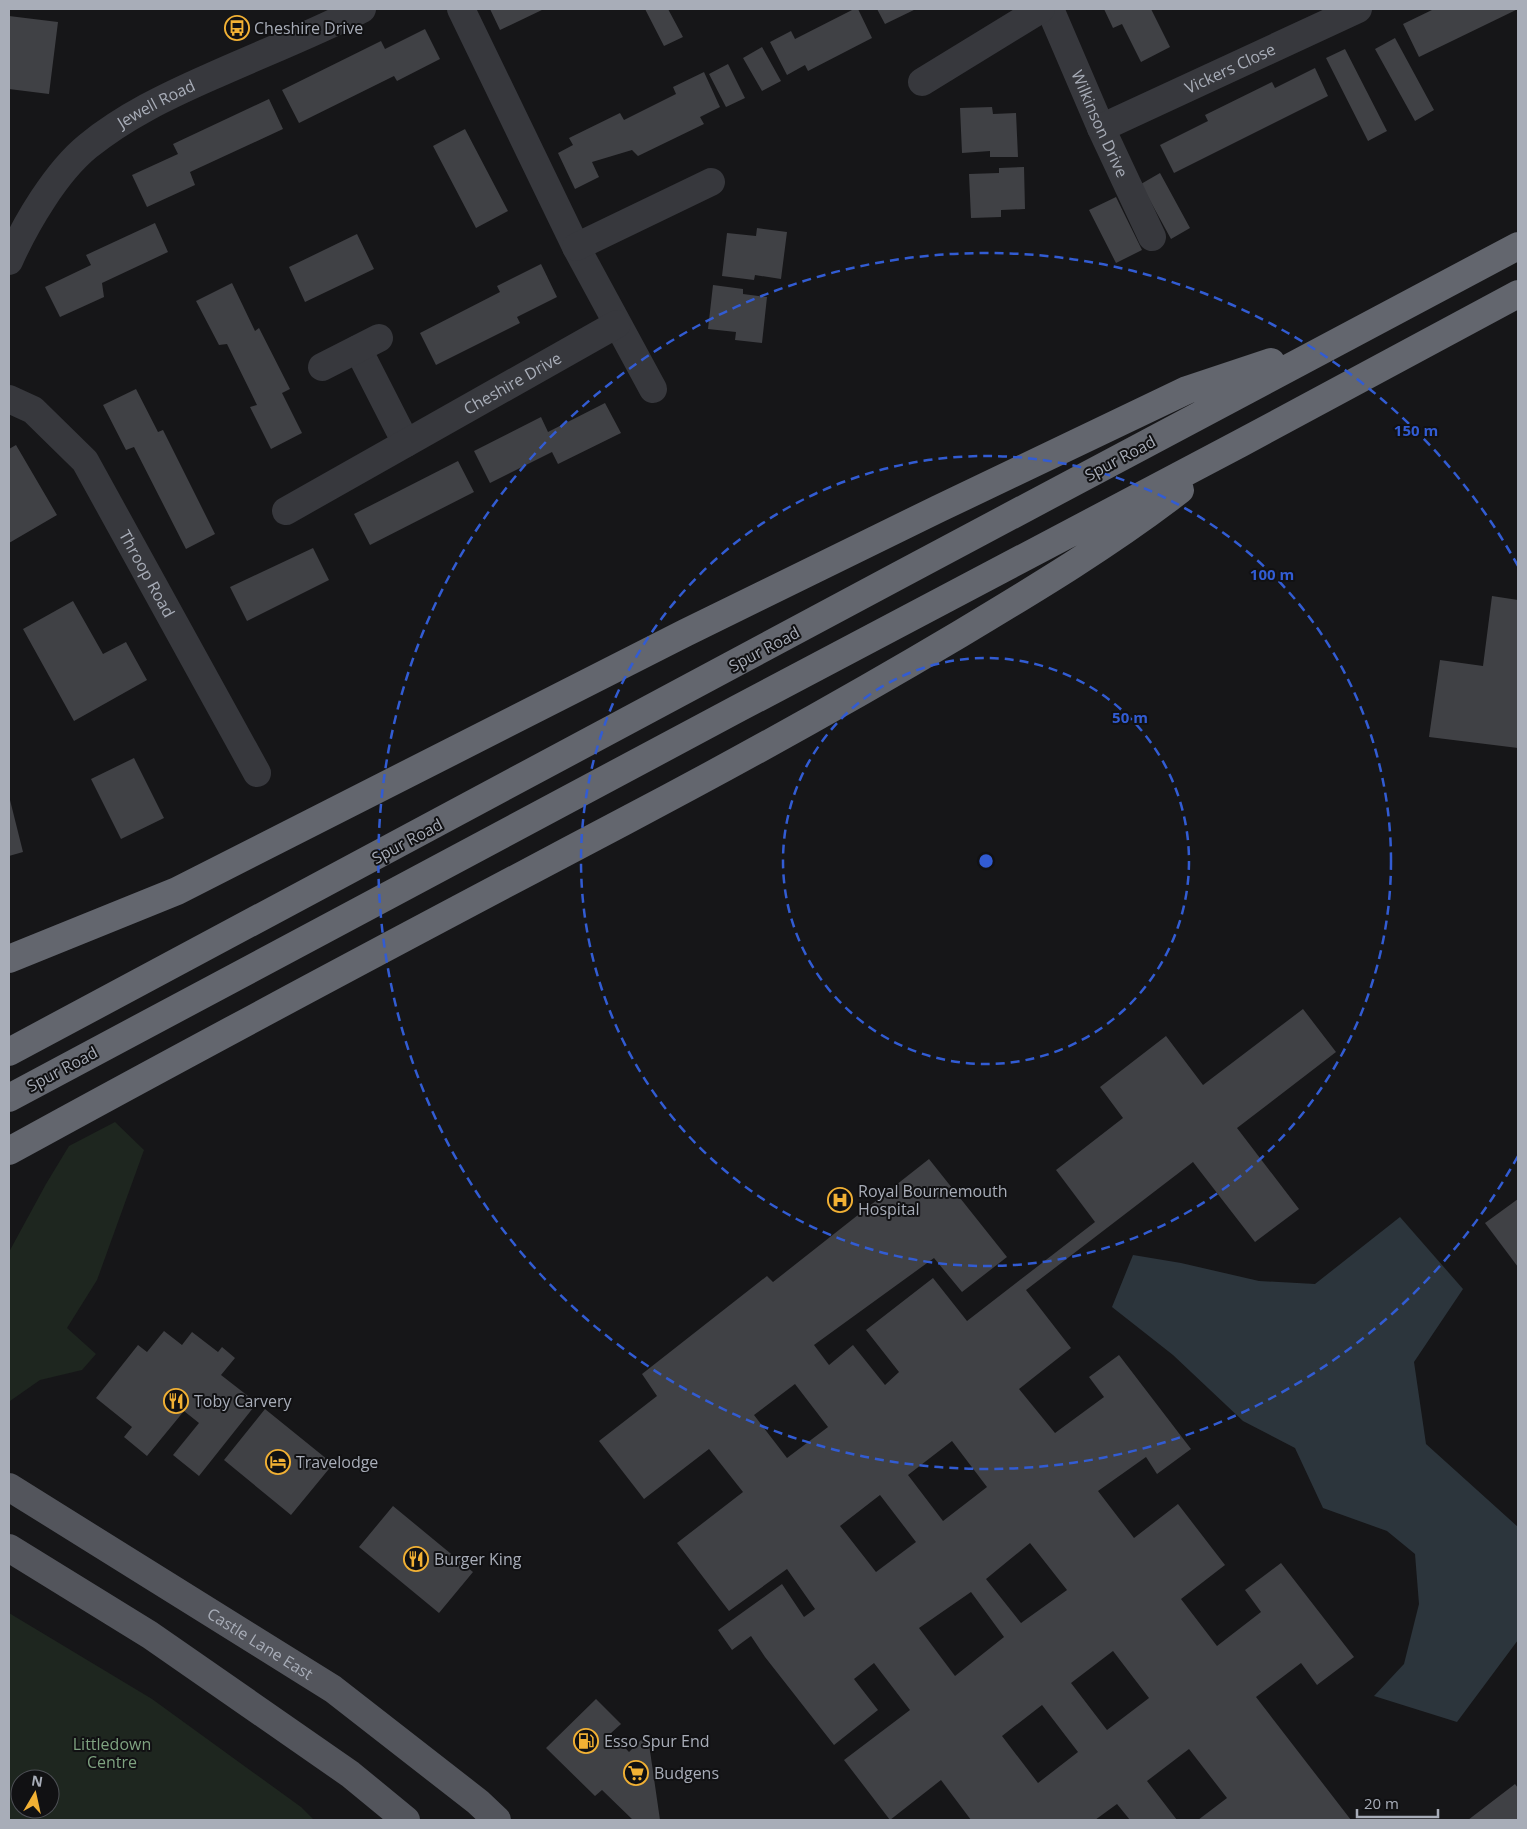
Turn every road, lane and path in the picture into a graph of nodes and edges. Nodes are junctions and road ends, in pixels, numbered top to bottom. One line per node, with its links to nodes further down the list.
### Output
1 (461, 9): 12 (street)
2 (1041, 9): 6 (street)
3 (1050, 9): 7 (street, Wilkinson Drive)
4 (1358, 9): 7 (street, Vickers Close)
5 (359, 10): 9 (street, Jewell Road)
6 (922, 82)
7 (1101, 128): 10 (street, Wilkinson Drive)
8 (711, 182): 12 (street)
9 (14, 232): 13 (street, Jewell Road)
10 (1152, 238)
11 (1518, 246): 16 (highway, Spur Road)
12 (576, 247): 15 (street)
13 (9, 260)
14 (1518, 294): 21 (highway, Spur Road)
15 (618, 324): 18 (street); 20 (street, Cheshire Drive)
16 (1348, 336): 24 (highway); 25 (highway, Spur Road)
17 (322, 367): 20 (street)
18 (653, 390)
19 (9, 399): 23 (street, Throop Road)
20 (406, 443): 22 (street, Cheshire Drive)
21 (1241, 443): 26 (highway, Spur Road); 27 (highway)
22 (286, 511)
23 (257, 773)
24 (9, 959)
25 (9, 1052)
26 (9, 1098)
27 (57, 1124): 28 (highway); 29 (highway)
28 (9, 1151)
29 (9, 1166)
30 (9, 1487): 33 (main road, Castle Lane East)
31 (9, 1548): 32 (main road)
32 (406, 1820)
33 (497, 1820)

